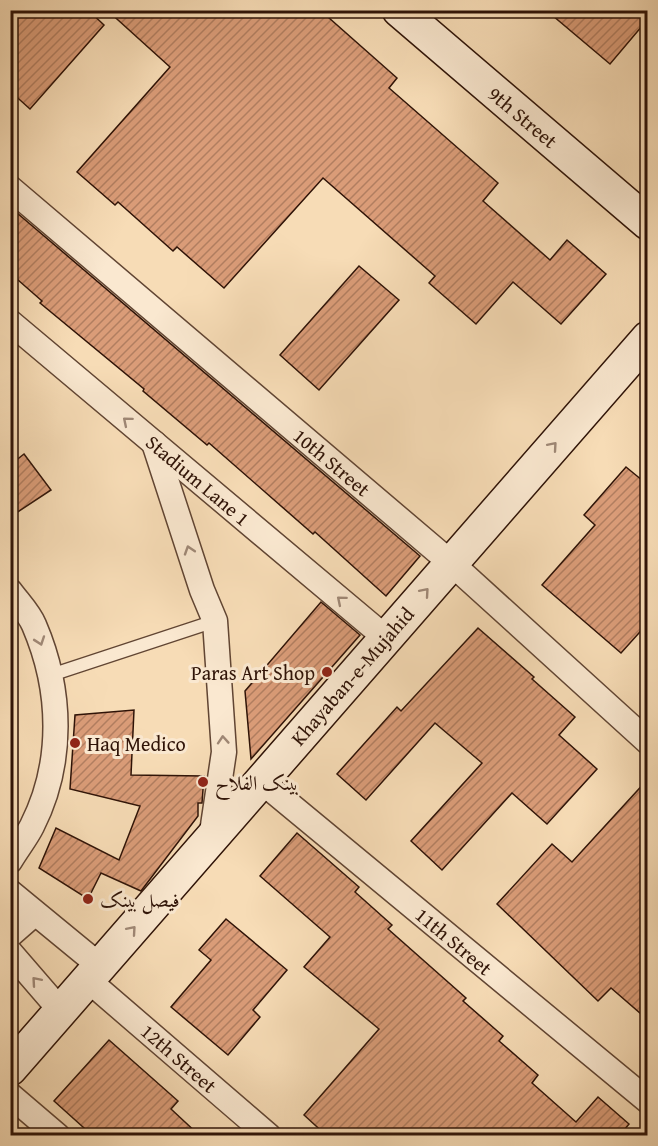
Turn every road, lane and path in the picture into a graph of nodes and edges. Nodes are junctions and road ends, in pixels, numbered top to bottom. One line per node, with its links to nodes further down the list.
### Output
1 (399, 10): 3 (main road, 9th Street)
2 (10, 188): 7 (street, 10th Street)
3 (648, 223)
4 (10, 322): 6 (street, Stadium Lane 1, one-way to 4)
5 (648, 338): 7 (main road, Khayaban-e-Mujahid, one-way to 5)
6 (154, 443): 9 (street, one-way to 6); 10 (street, Stadium Lane 1, one-way to 6)
7 (451, 563): 10 (main road, Khayaban-e-Mujahid, one-way to 7); 12 (street, 10th Street)
8 (10, 591): 11 (street, one-way to 11)
9 (215, 621): 11 (lane); 14 (street, one-way to 9)
10 (386, 638): 13 (main road, Khayaban-e-Mujahid)
11 (51, 675): 15 (street)
12 (648, 742)
13 (261, 781): 14 (main road, Khayaban-e-Mujahid); 24 (street, 11th Street)
14 (211, 839): 20 (main road, Khayaban-e-Mujahid, one-way to 14)
15 (11, 859)
16 (10, 892): 17 (street, 12th Street)
17 (34, 914): 18 (street); 20 (street, 12th Street)
18 (10, 935)
19 (10, 952): 21 (street, one-way to 19)
20 (94, 973): 21 (main road, Khayaban-e-Mujahid); 26 (street, 12th Street)
21 (61, 1011): 22 (main road, Khayaban-e-Mujahid)
22 (10, 1069)
23 (10, 1095): 25 (street)
24 (648, 1101)
25 (58, 1136)
26 (269, 1136)

